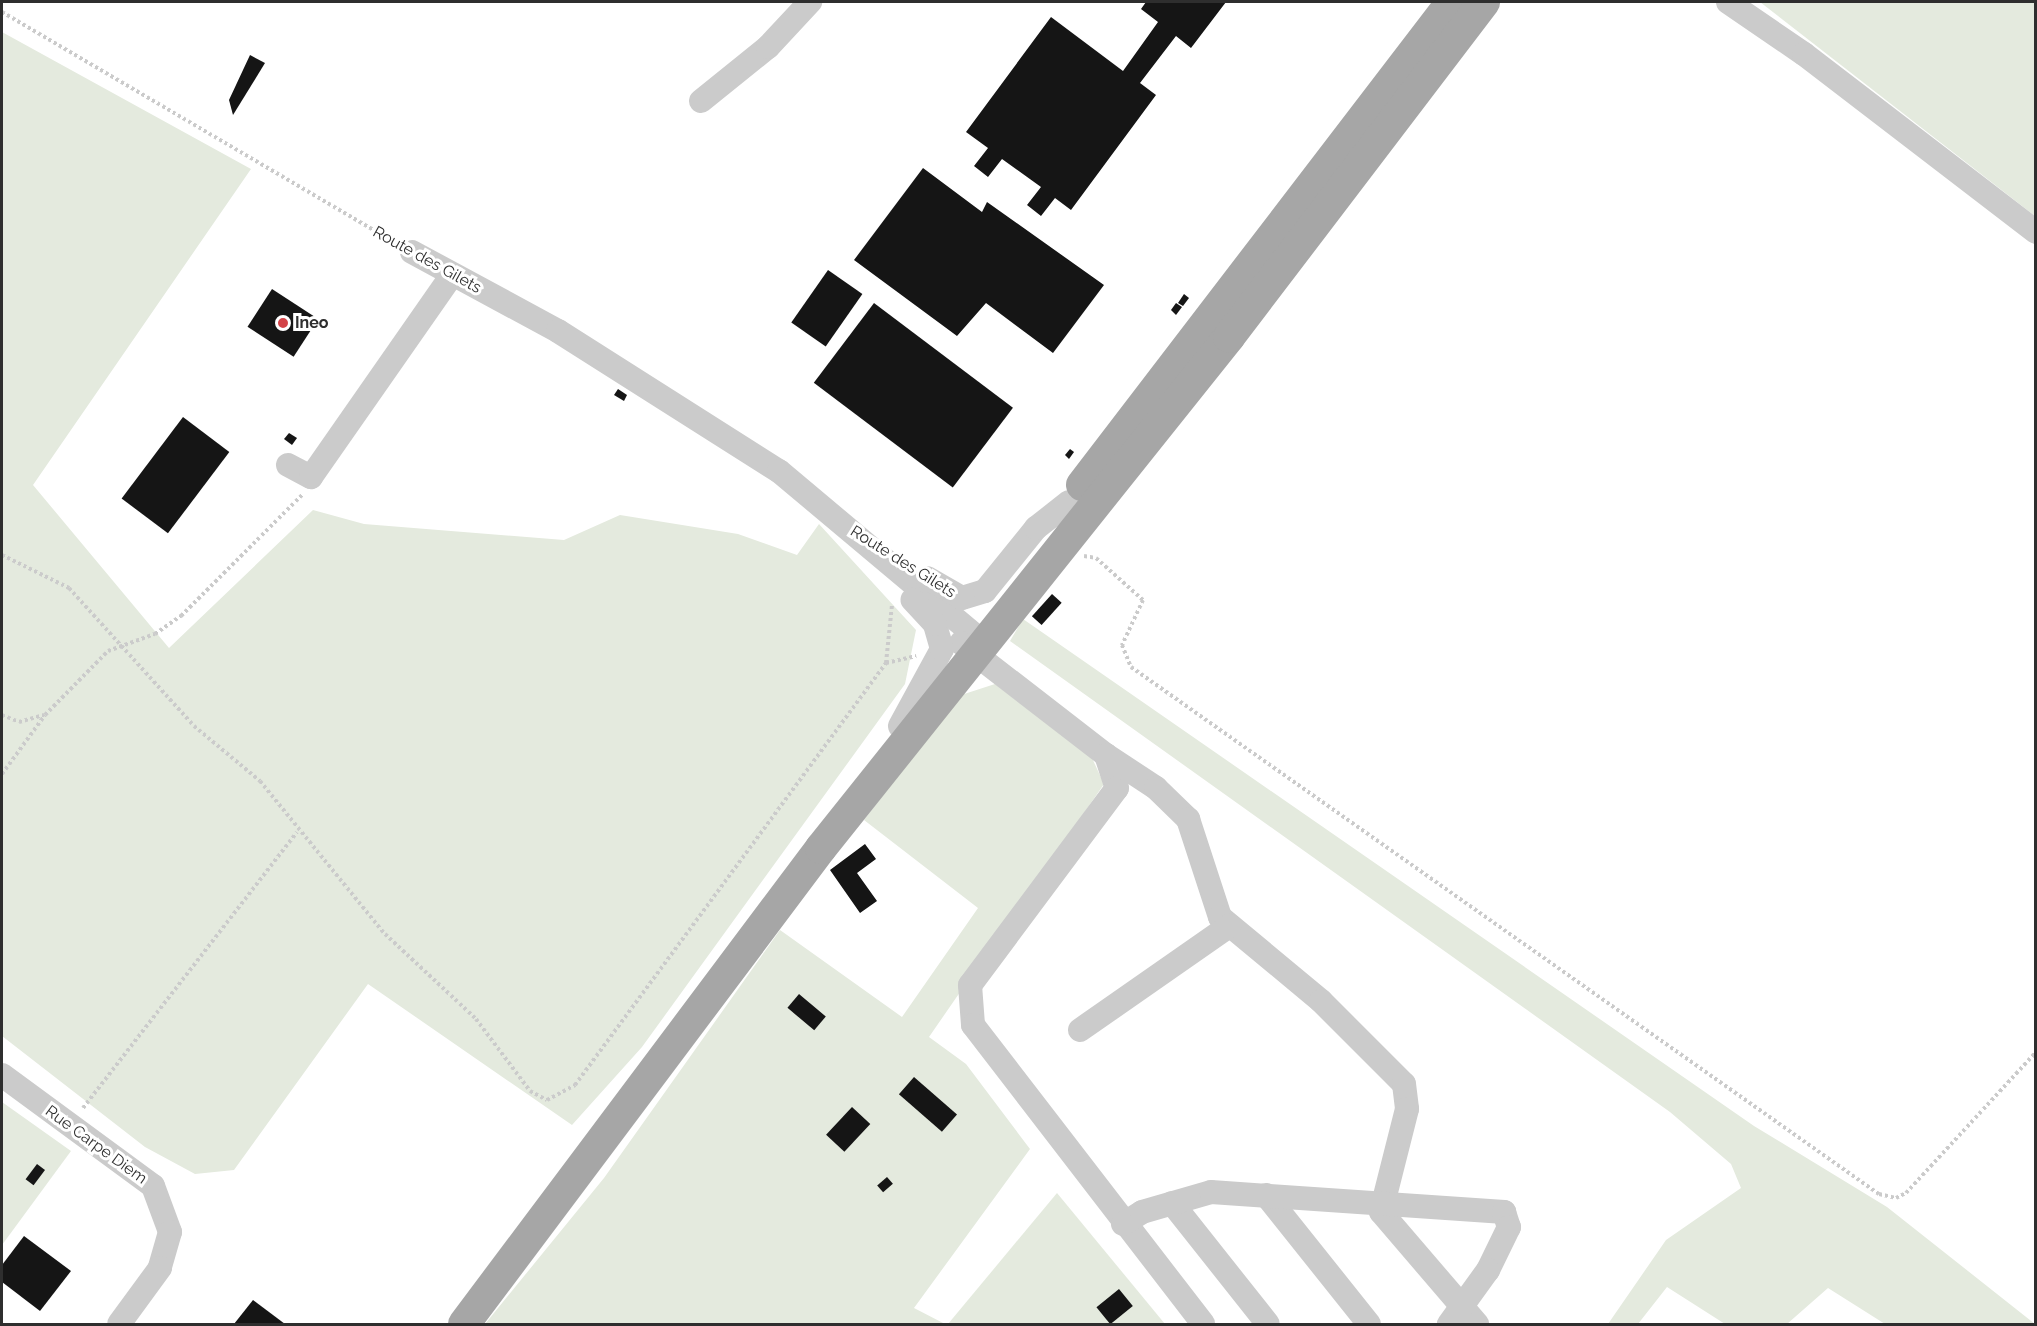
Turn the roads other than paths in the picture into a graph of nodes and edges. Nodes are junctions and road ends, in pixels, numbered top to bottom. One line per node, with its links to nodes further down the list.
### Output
1 (810, 2): 5 (street)
2 (1452, 2): 10 (main road)
3 (1484, 2): 12 (main road)
4 (1728, 2): 6 (street)
5 (701, 101)
6 (2036, 232)
7 (412, 252): 8 (street, Route des Gilets)
8 (451, 276): 9 (street); 11 (street, Route des Gilets)
9 (288, 465)
10 (1069, 502): 11 (street, Route des Gilets); 12 (main road)
11 (842, 523): 12 (street, Route des Gilets); 12 (street, Route des Gilets)
12 (965, 646): 13 (street); 14 (main road); 14 (main road)
13 (1106, 755): 15 (street); 21 (street)
14 (821, 848): 24 (main road)
15 (1229, 926): 16 (street); 20 (street)
16 (1080, 1030)
17 (2, 1075): 23 (street, Rue Carpe Diem)
18 (1266, 1195): 19 (street); 20 (street); 27 (street)
19 (1172, 1203): 21 (street); 26 (street)
20 (1382, 1203): 22 (street); 22 (street)
21 (1124, 1224): 25 (street)
22 (1462, 1320)
23 (119, 1324)
24 (464, 1324)
25 (1203, 1324)
26 (1268, 1324)
27 (1369, 1324)

